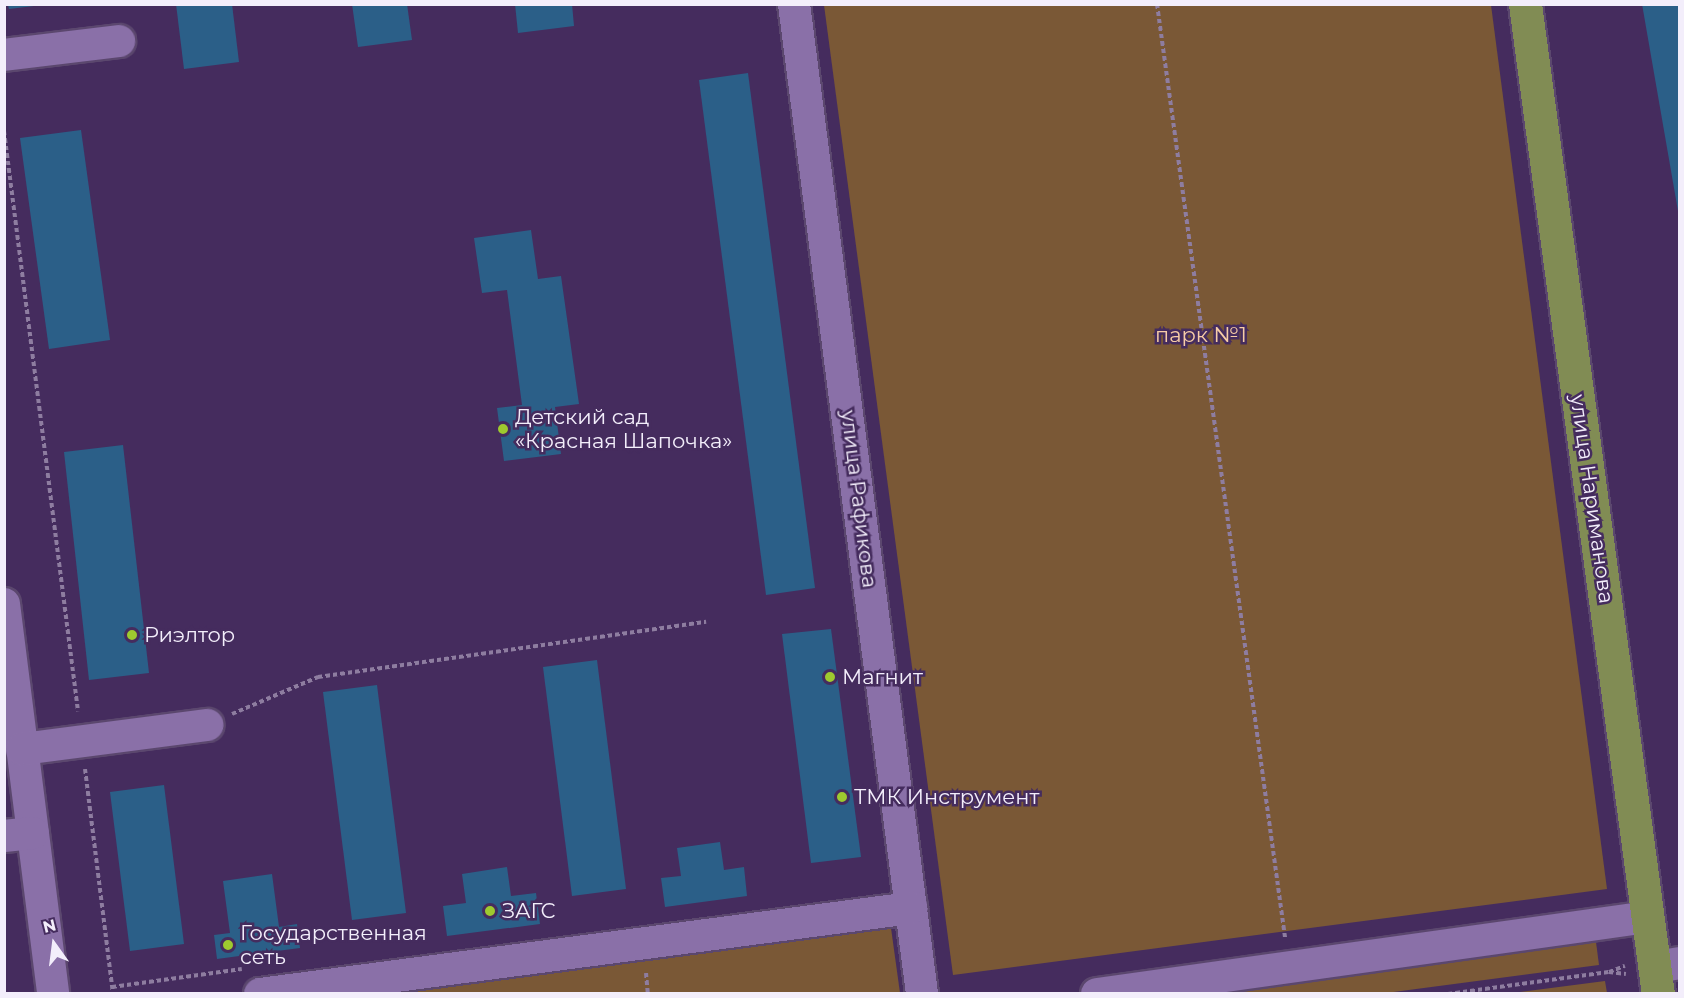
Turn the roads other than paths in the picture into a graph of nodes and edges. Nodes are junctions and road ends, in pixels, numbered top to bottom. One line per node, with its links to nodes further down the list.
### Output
1 (795, 4): 9 (street, улица Рафикова)
2 (1525, 4): 10 (main road, улица Нариманова)
3 (119, 41): 4 (street)
4 (4, 55)
5 (4, 604): 7 (street)
6 (207, 724): 7 (street)
7 (22, 749): 8 (street)
8 (19, 835): 12 (street)
9 (911, 908): 13 (street); 14 (street, улица Рафикова)
10 (1648, 917): 11 (main road, улица Нариманова); 15 (street)
11 (1664, 974)
12 (53, 993)
13 (260, 993)
14 (922, 993)
15 (1096, 993)

